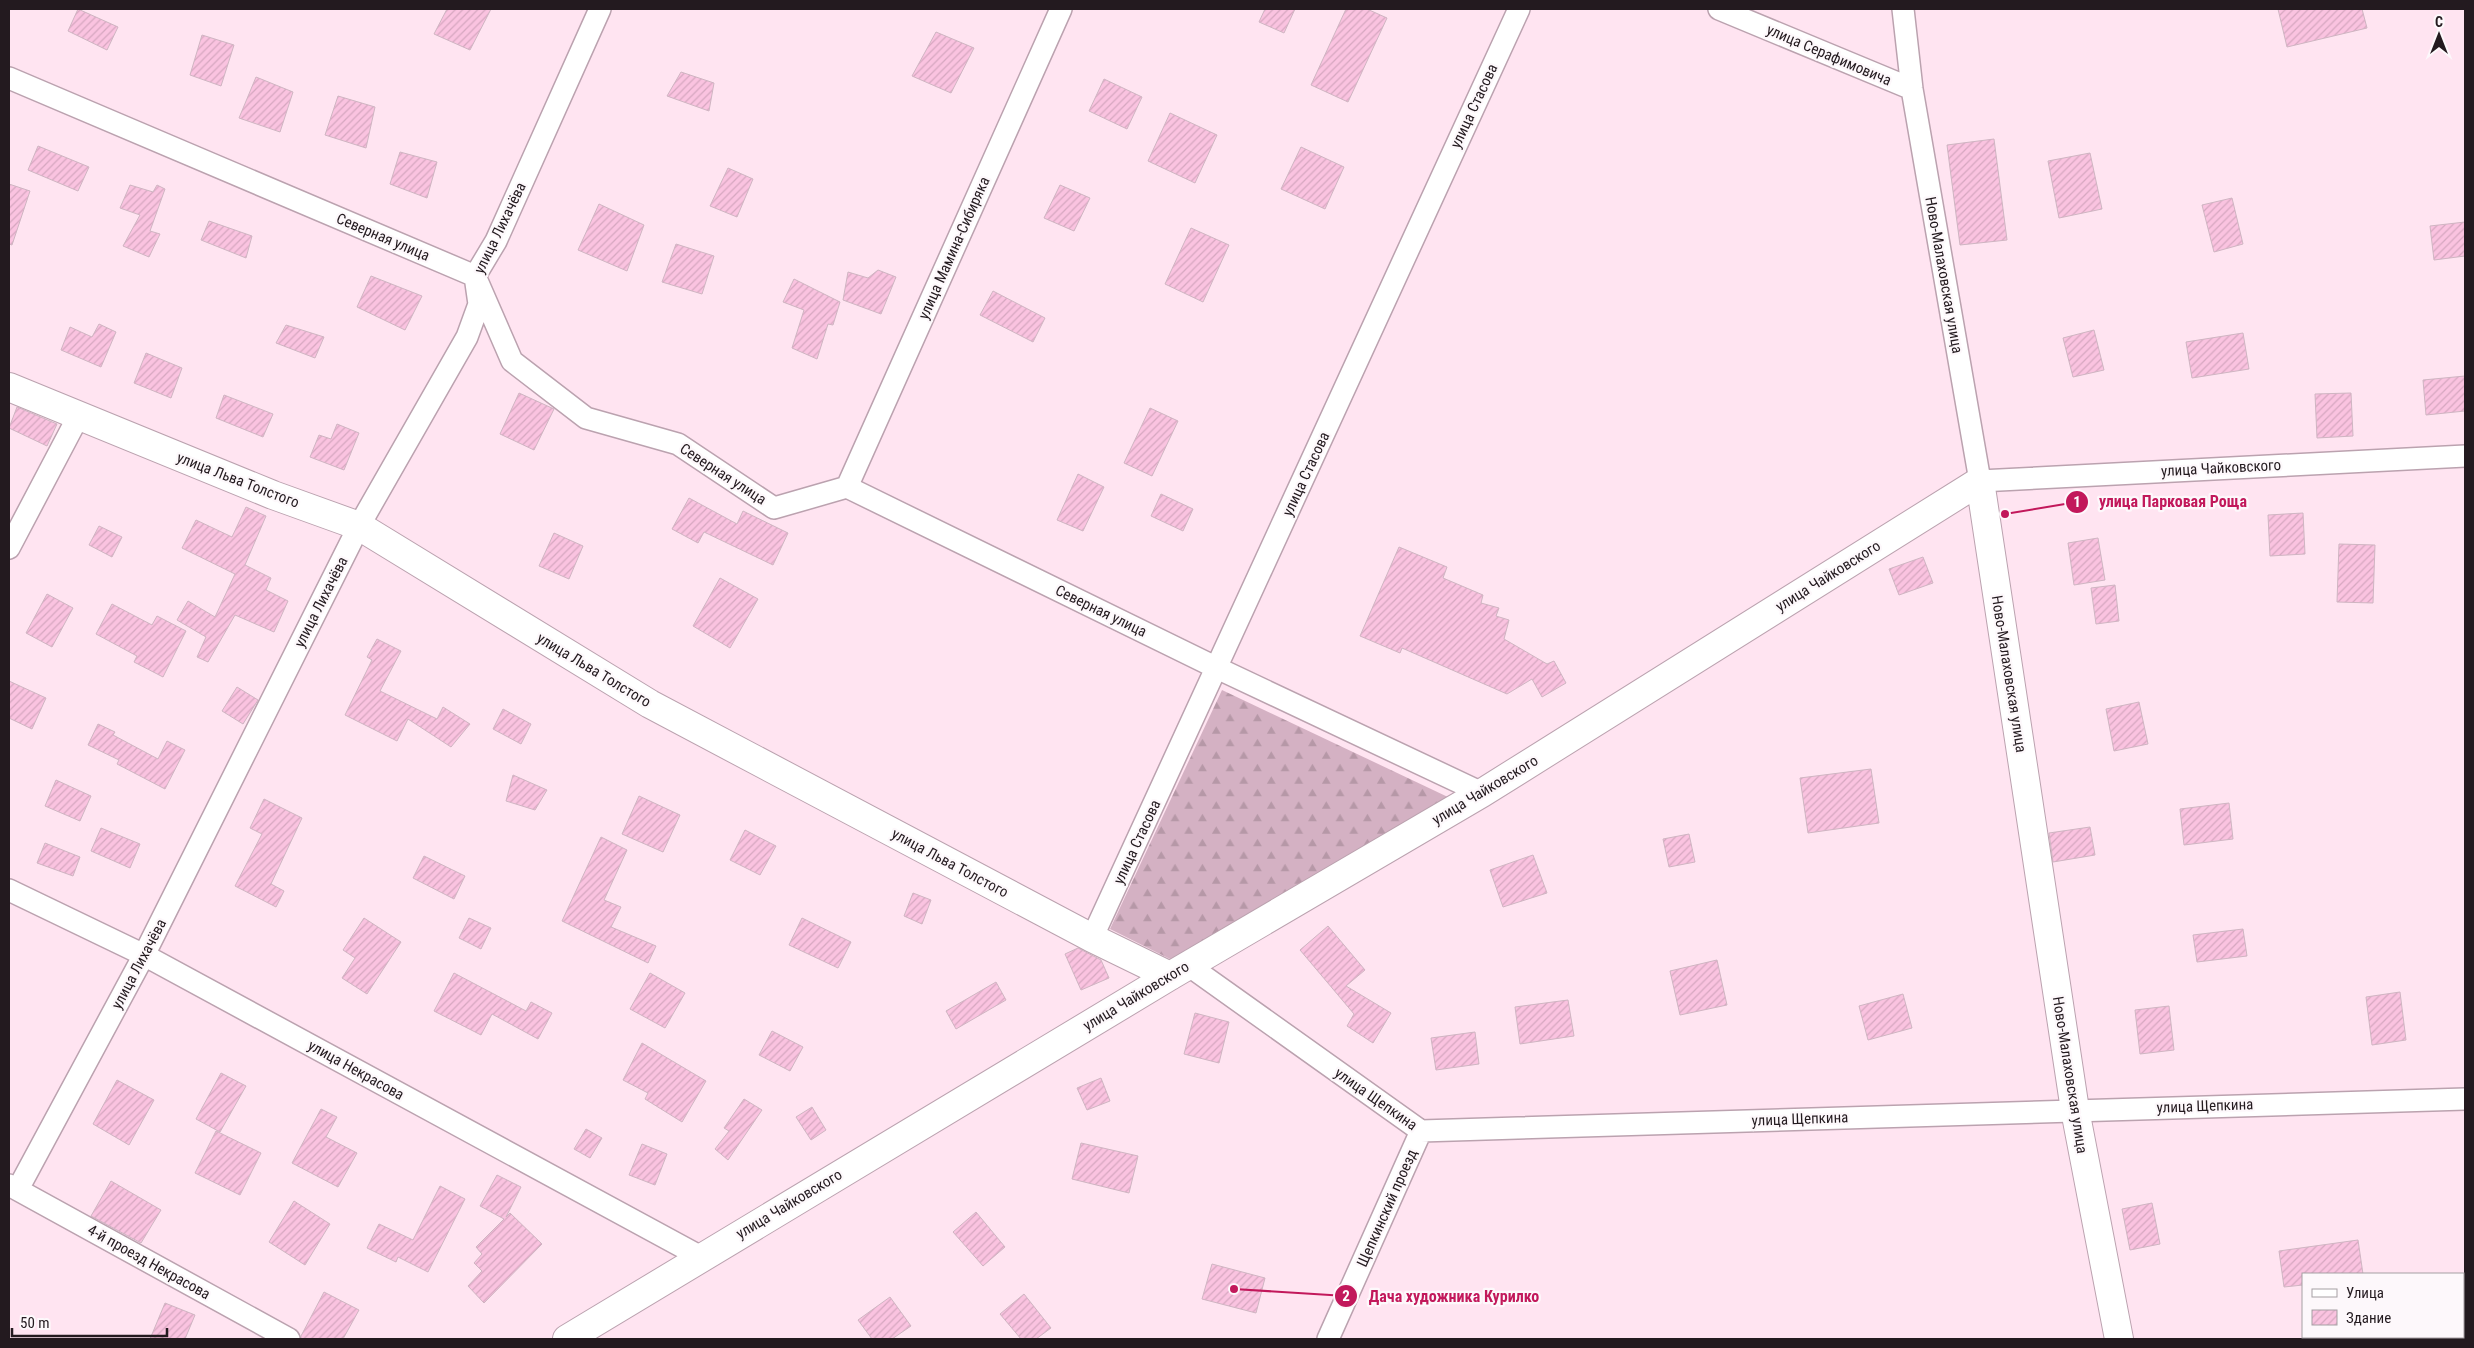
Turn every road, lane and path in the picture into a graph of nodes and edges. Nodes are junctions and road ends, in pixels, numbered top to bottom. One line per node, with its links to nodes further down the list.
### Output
1 (600, 9): 8 (street, улица Лихачёва)
2 (1061, 9): 13 (street, улица Мамина-Сибиряка)
3 (1519, 9): 16 (street, улица Стасова)
4 (1719, 9): 7 (street, улица Серафимовича)
5 (1903, 9): 7 (street, Ново-Малаховская улица)
6 (9, 78): 8 (street, Северная улица)
7 (1912, 89): 12 (street, Ново-Малаховская улица)
8 (475, 276): 13 (street, Северная улица); 14 (street, улица Лихачёва)
9 (9, 388): 10 (street, улица Льва Толстого)
10 (78, 417): 14 (street, улица Льва Толстого); 15 (street)
11 (2465, 456): 12 (street, улица Чайковского)
12 (1980, 481): 17 (street, улица Чайковского); 23 (street, Ново-Малаховская улица)
13 (847, 487): 16 (street, Северная улица)
14 (359, 526): 19 (street, улица Льва Толстого); 20 (street, улица Лихачёва)
15 (9, 548)
16 (1217, 668): 17 (street, Северная улица); 19 (street, улица Стасова)
17 (1482, 793): 21 (street, улица Чайковского)
18 (9, 890): 20 (street, улица Некрасова)
19 (1092, 938): 21 (street, улица Льва Толстого)
20 (144, 954): 25 (street, улица Лихачёва); 26 (street, улица Некрасова)
21 (1179, 971): 24 (street, улица Щепкина); 26 (street, улица Чайковского)
22 (2465, 1099): 23 (street, улица Щепкина)
23 (2075, 1110): 24 (street, улица Щепкина); 30 (street, Ново-Малаховская улица)
24 (1421, 1131): 29 (street, Щепкинский проезд)
25 (13, 1187): 27 (street, 4-й проезд Некрасова)
26 (700, 1257): 28 (street, улица Чайковского)
27 (289, 1339)
28 (567, 1339)
29 (1328, 1339)
30 (2119, 1339)

